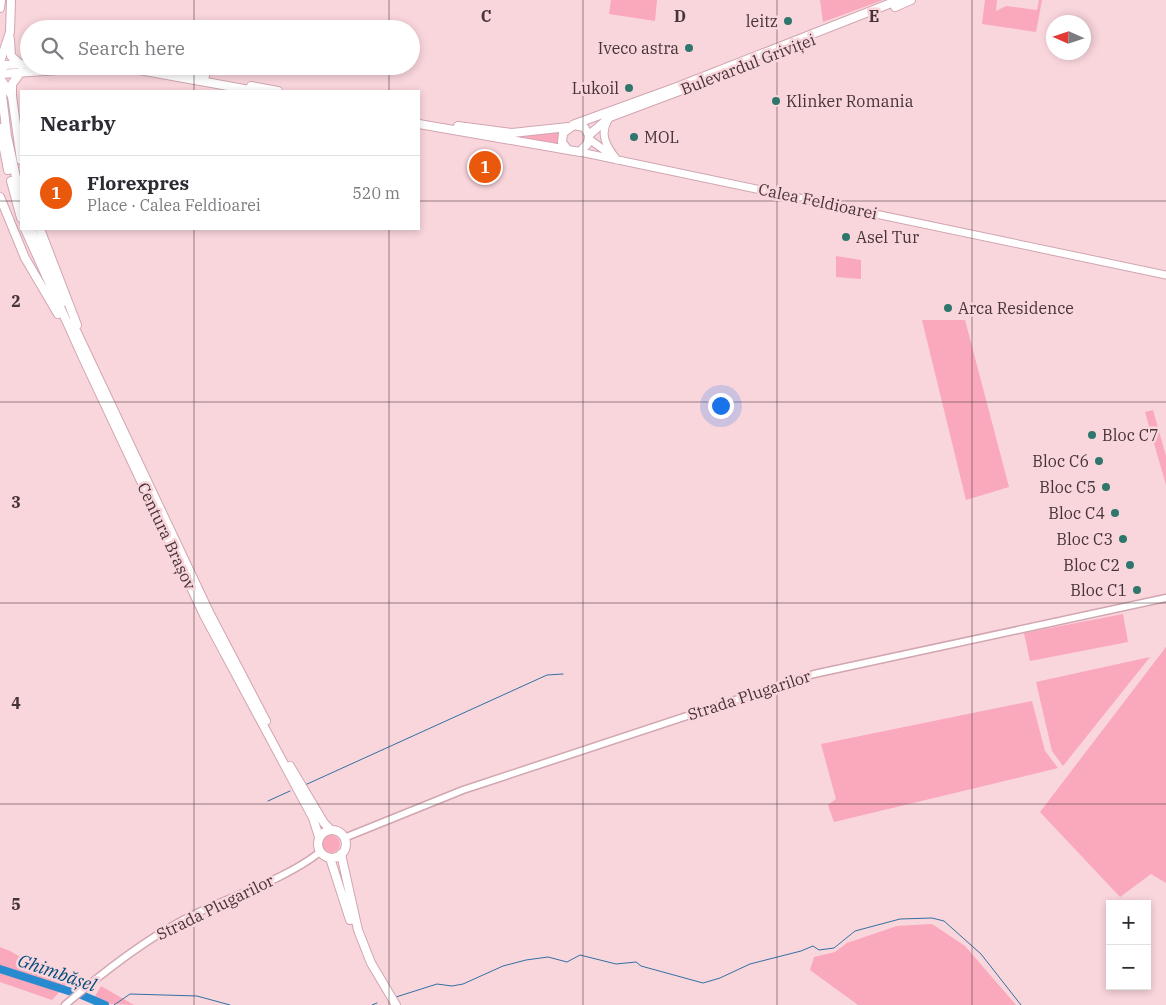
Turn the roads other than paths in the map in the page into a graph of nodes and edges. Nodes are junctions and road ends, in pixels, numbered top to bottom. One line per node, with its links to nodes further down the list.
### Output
1 (1, 0): 5 (main road)
2 (11, 0): 6 (main road)
3 (899, 0): 18 (main road, Bulevardul Griviței)
4 (912, 0): 18 (main road, Bulevardul Griviței)
5 (0, 8)
6 (10, 32): 7 (main road); 8 (main road)
7 (1, 63): 9 (main road); 14 (main road)
8 (20, 64)
9 (20, 65)
10 (20, 68): 14 (main road)
11 (20, 71): 17 (main road)
12 (167, 75): 15 (main road)
13 (199, 75): 16 (main road)
14 (0, 76): 17 (main road); 24 (main road)
15 (250, 90)
16 (273, 90)
17 (12, 96): 27 (main road)
18 (611, 113): 21 (main road, Bulevardul Griviței); 23 (main road, Bulevardul Griviței); 28 (main road)
19 (420, 119): 21 (main road)
20 (420, 124): 25 (main road, Calea Feldioarei)
21 (570, 126): 23 (main road, Calea Feldioarei); 25 (main road)
22 (0, 128): 24 (main road)
23 (589, 137): 26 (main road); 28 (main road, Calea Feldioarei)
24 (6, 146): 29 (main road); 31 (main road)
25 (567, 149): 26 (main road, Calea Feldioarei)
26 (580, 152): 28 (main road, Calea Feldioarei)
27 (20, 153)
28 (617, 160): 35 (main road, Calea Feldioarei)
29 (20, 196)
30 (0, 197): 36 (main road)
31 (20, 213)
32 (25, 230): 36 (main road, Centura Brașov)
33 (31, 230): 36 (main road, Centura Brașov)
34 (40, 230): 36 (main road)
35 (1166, 275)
36 (86, 359): 38 (main road, Centura Brașov); 39 (main road, Centura Brașov)
37 (1166, 598): 40 (street, Strada Plugarilor)
38 (330, 830): 39 (main road); 40 (main road, Centura Brașov)
39 (319, 836): 41 (main road, Centura Brașov)
40 (344, 838): 42 (main road)
41 (320, 852): 43 (main road); 44 (street, Strada Plugarilor)
42 (341, 854): 43 (main road); 46 (main road)
43 (330, 858): 45 (main road)
44 (65, 1005)
45 (391, 1005)
46 (396, 1005)

